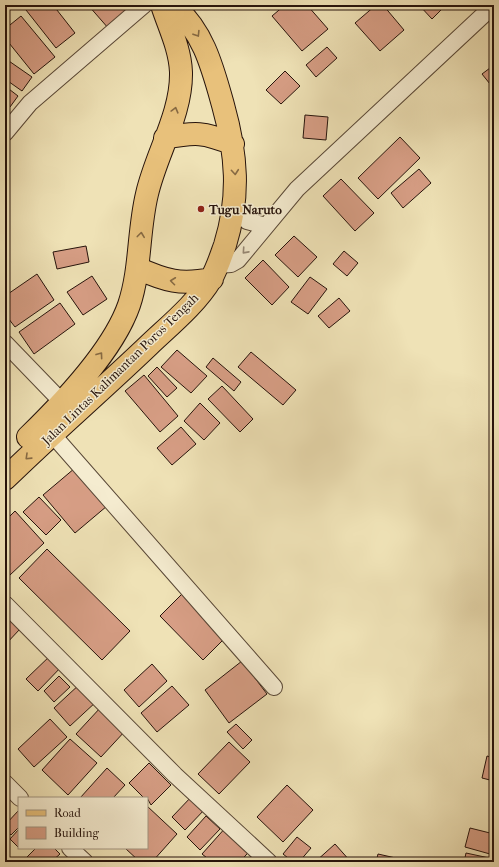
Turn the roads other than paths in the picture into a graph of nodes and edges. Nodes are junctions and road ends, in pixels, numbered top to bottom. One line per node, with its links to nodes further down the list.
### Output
1 (144, 5): 5 (street)
2 (162, 5): 6 (main road, Jalan Lintas Kalimantan Poros Tengah, one-way to 2)
3 (172, 5): 7 (main road, Jalan Lintas Kalimantan Poros Tengah, one-way to 7)
4 (494, 5): 9 (street)
5 (5, 133)
6 (165, 138): 7 (main road); 10 (main road, Jalan Lintas Kalimantan Poros Tengah, one-way to 6)
7 (233, 144): 8 (main road, Jalan Lintas Kalimantan Poros Tengah, one-way to 8)
8 (234, 206): 9 (street); 11 (main road, Jalan Lintas Kalimantan Poros Tengah)
9 (266, 226): 11 (street, one-way to 11)
10 (137, 268): 11 (main road, one-way to 10); 13 (main road, Jalan Lintas Kalimantan Poros Tengah, one-way to 10)
11 (215, 272): 14 (main road, Jalan Lintas Kalimantan Poros Tengah)
12 (5, 343): 13 (street)
13 (62, 402): 15 (main road, Jalan Lintas Kalimantan Poros Tengah)
14 (52, 434): 16 (main road, Jalan Lintas Kalimantan Poros Tengah, one-way to 16); 18 (street)
15 (5, 460)
16 (5, 479)
17 (5, 604): 23 (street)
18 (274, 687)
19 (5, 783): 20 (street)
20 (19, 797)
21 (71, 849): 22 (street)
22 (84, 862)
23 (269, 862)

